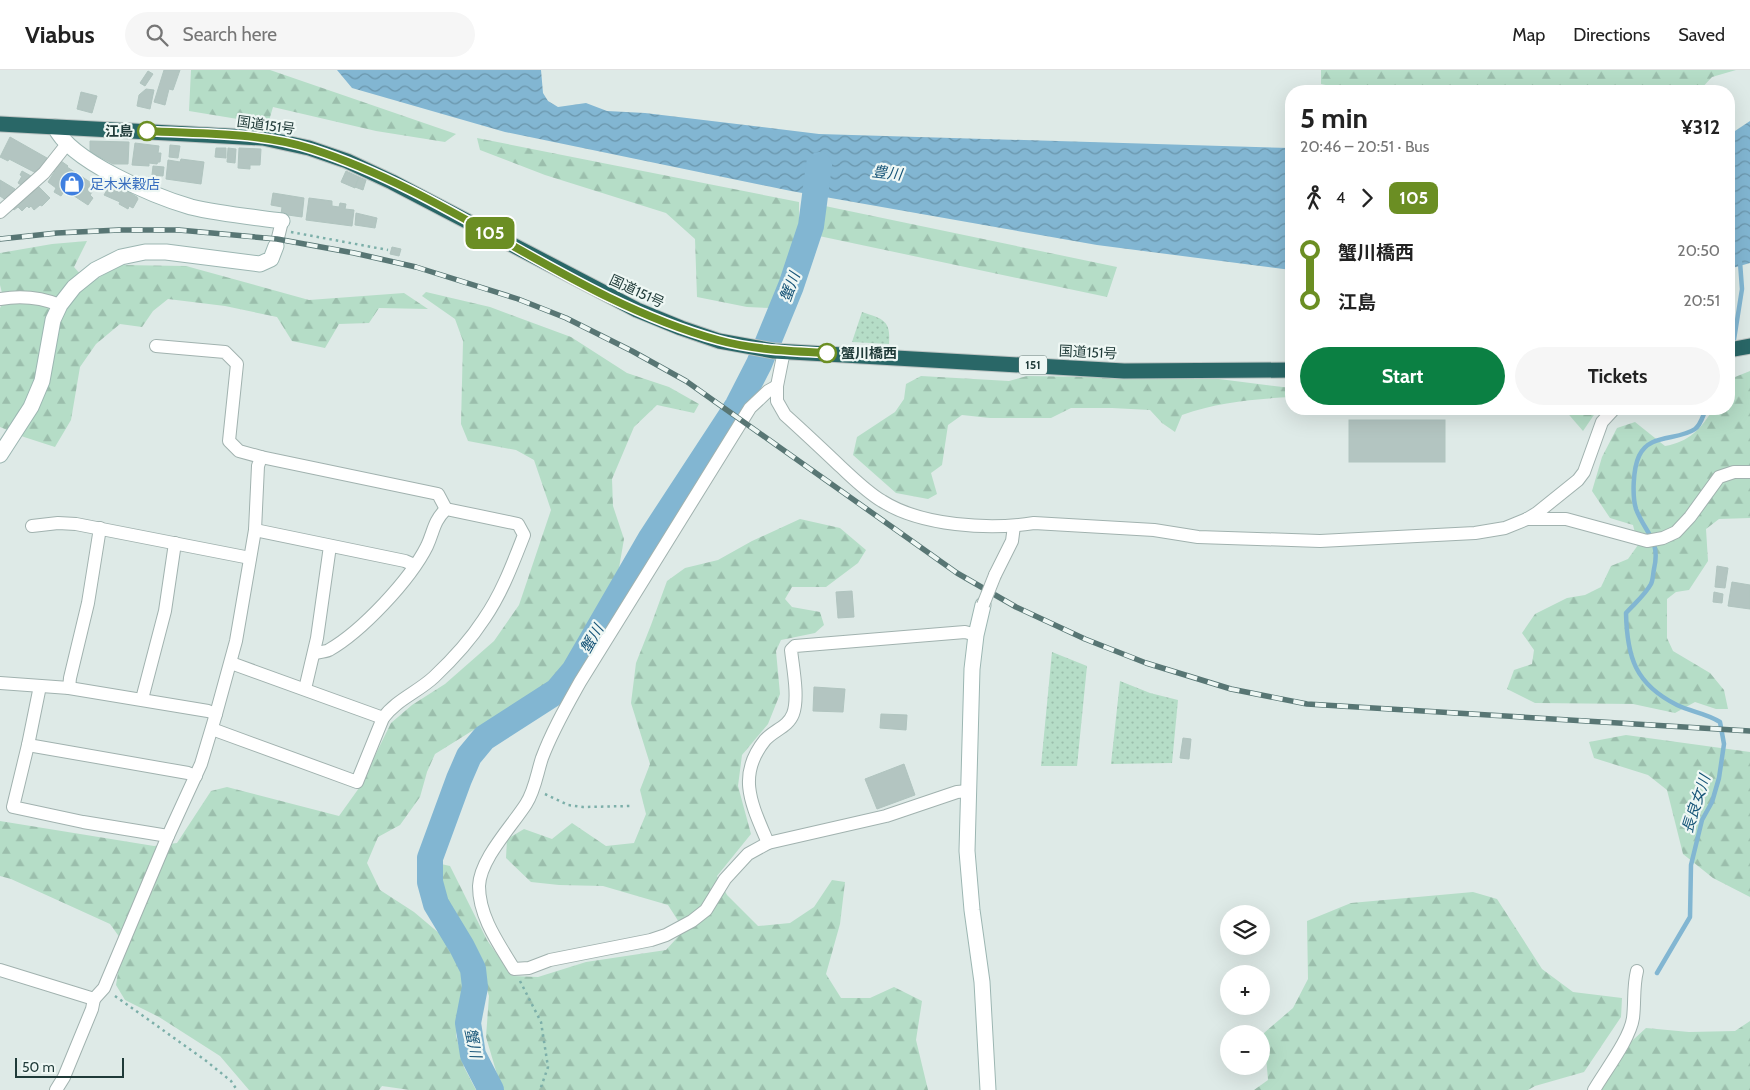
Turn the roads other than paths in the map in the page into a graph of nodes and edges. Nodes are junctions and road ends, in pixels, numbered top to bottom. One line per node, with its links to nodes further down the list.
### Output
1 (0, 124): 2 (highway, 国道151号 / 151)
2 (55, 127): 3 (street); 10 (highway, 国道151号 / 151)
3 (67, 144): 4 (street); 5 (street)
4 (0, 212)
5 (281, 226): 6 (street)
6 (276, 246): 8 (street)
7 (0, 299): 8 (street)
8 (60, 305): 14 (street)
9 (156, 346): 15 (street)
10 (779, 351): 11 (highway, 国道151号 / 151); 12 (street)
11 (1285, 370)
12 (777, 386): 20 (street); 43 (street)
13 (1608, 415): 18 (street)
14 (0, 455)
15 (260, 457): 17 (street); 22 (street)
16 (1750, 472): 18 (street)
17 (446, 509): 26 (street); 37 (street)
18 (1527, 519): 20 (street)
19 (32, 526): 21 (street)
20 (1014, 526): 27 (street, bridge)
21 (100, 528): 23 (street); 33 (street)
22 (255, 530): 24 (street); 25 (street)
23 (175, 543): 25 (street); 35 (street)
24 (330, 546): 26 (street); 29 (street)
25 (250, 558): 30 (street)
26 (414, 565): 29 (street)
27 (983, 605): 28 (street)
28 (976, 635): 41 (street); 43 (street)
29 (314, 653): 34 (street)
30 (231, 663): 34 (street); 36 (street)
31 (0, 682): 32 (street)
32 (40, 686): 33 (street); 39 (street)
33 (69, 688): 35 (street)
34 (305, 689): 37 (street)
35 (142, 699): 36 (street)
36 (216, 714): 38 (street)
37 (383, 718): 38 (street)
38 (212, 729): 40 (street)
39 (28, 745): 40 (street); 42 (street)
40 (196, 776): 42 (street)
41 (968, 790): 43 (street); 48 (street)
42 (168, 836): 46 (street)
43 (768, 843)
44 (0, 970): 46 (street)
45 (1637, 971): 49 (street)
46 (94, 999): 47 (street)
47 (56, 1090)
48 (988, 1090)
49 (1594, 1090)

